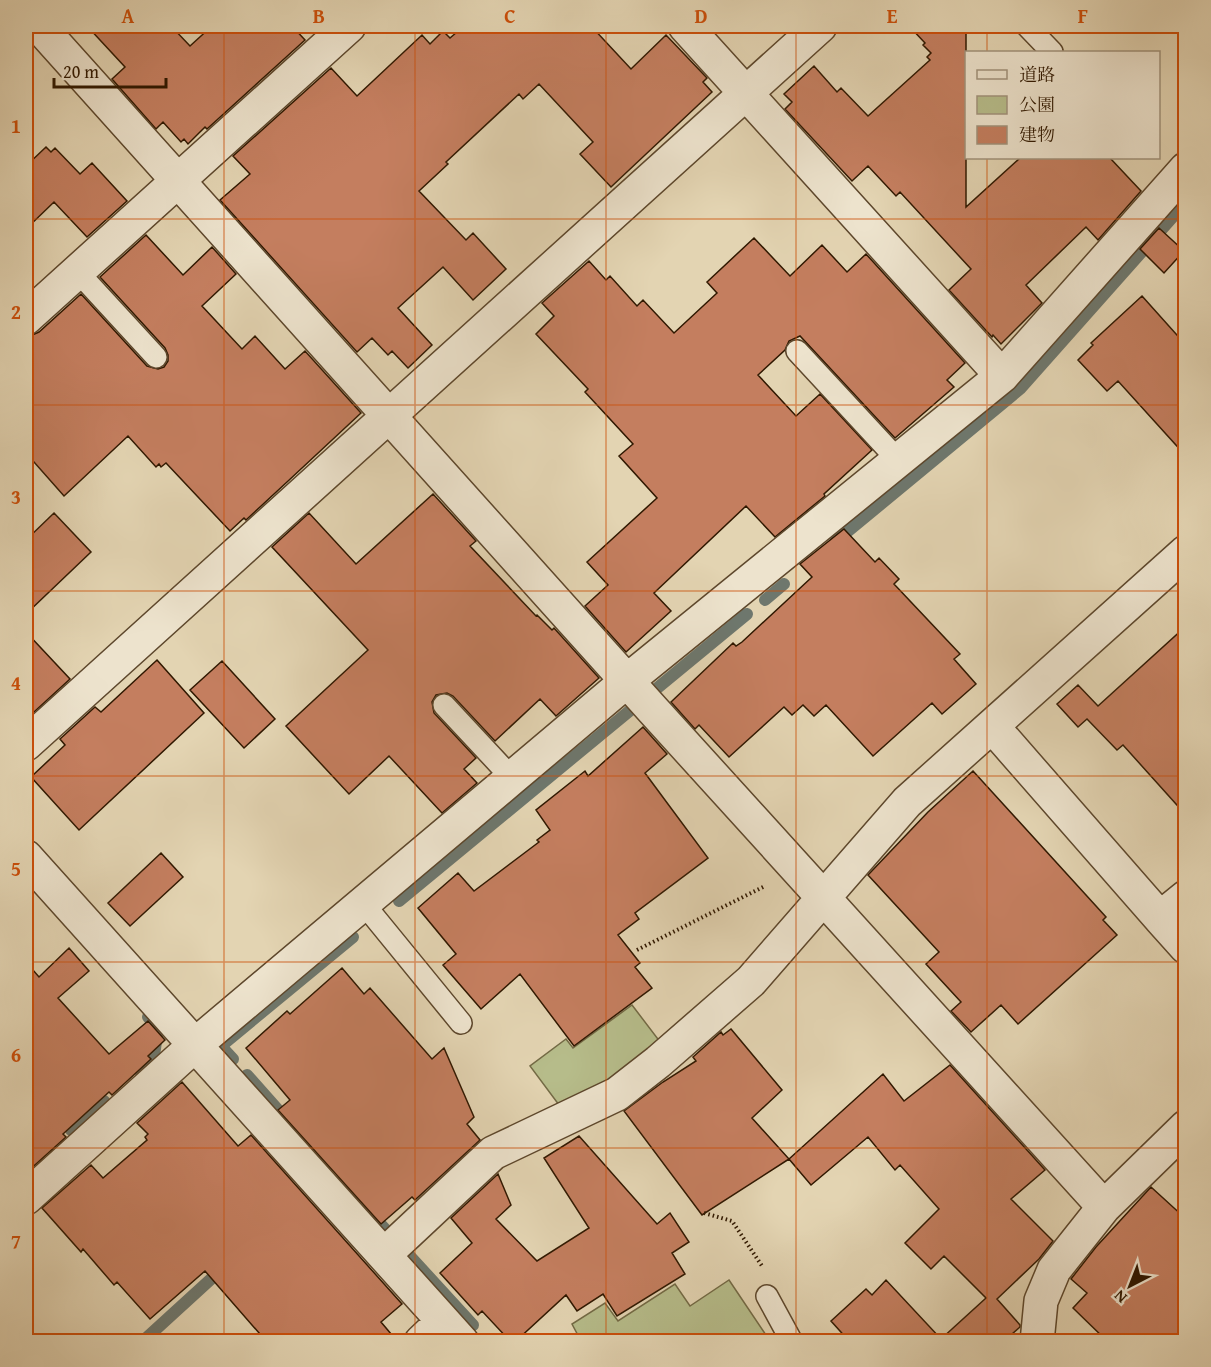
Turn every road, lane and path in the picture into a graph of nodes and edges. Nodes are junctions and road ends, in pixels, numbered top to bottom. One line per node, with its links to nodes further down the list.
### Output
1 (39, 26): 9 (street)
2 (350, 26): 9 (street)
3 (685, 26): 7 (street)
4 (820, 26): 7 (street)
5 (1027, 26): 6 (lane)
6 (1051, 51)
7 (746, 93): 14 (street); 15 (street)
8 (1185, 169): 14 (street)
9 (178, 180): 10 (street); 15 (street)
10 (77, 272): 11 (street); 13 (lane)
11 (26, 318)
12 (797, 351): 16 (lane)
13 (156, 357)
14 (1002, 376): 16 (street)
15 (388, 415): 18 (street); 21 (street)
16 (898, 460): 18 (street)
17 (1185, 552): 20 (street)
18 (639, 693): 22 (street); 24 (street)
19 (444, 705): 22 (lane)
20 (992, 726): 26 (street); 28 (street)
21 (26, 744)
22 (512, 778): 27 (street)
23 (26, 857): 32 (street)
24 (803, 875): 26 (street); 30 (path)
25 (1185, 897): 28 (street)
26 (825, 898): 35 (street); 37 (street)
27 (363, 903): 31 (lane); 32 (street)
28 (1160, 918): 29 (street)
29 (1185, 947)
30 (637, 950)
31 (461, 1023)
32 (195, 1045): 34 (street); 37 (street)
33 (1185, 1127): 35 (street)
34 (26, 1198)
35 (1104, 1207): 41 (street)
36 (704, 1214): 38 (path)
37 (393, 1248): 39 (street)
38 (767, 1296): 40 (lane)
39 (442, 1335)
40 (792, 1341)
41 (1037, 1341)

